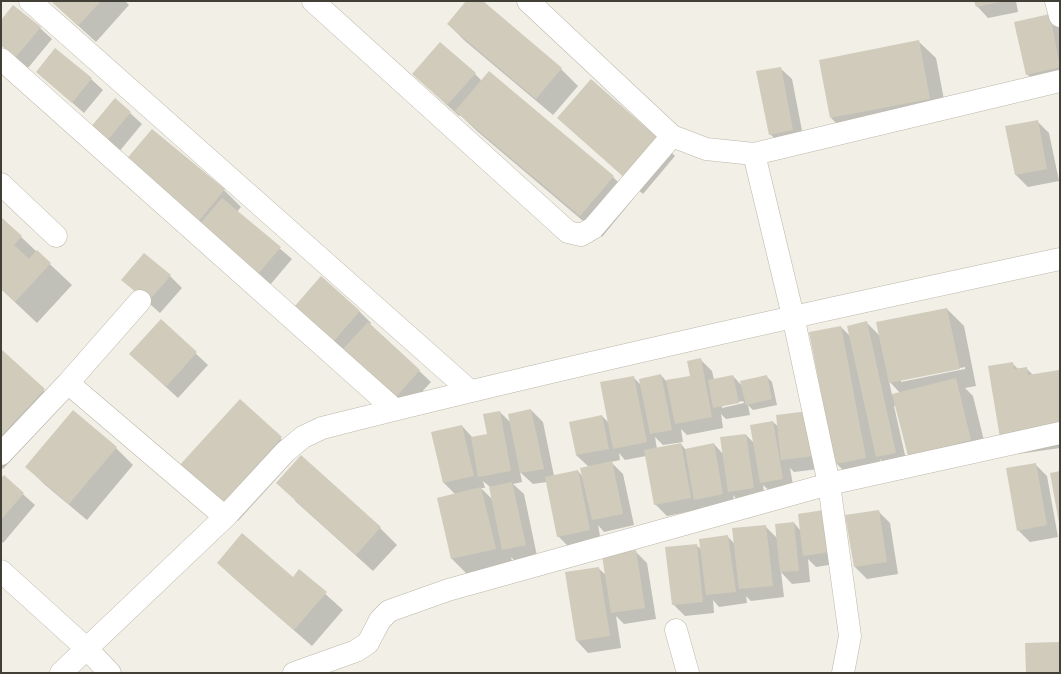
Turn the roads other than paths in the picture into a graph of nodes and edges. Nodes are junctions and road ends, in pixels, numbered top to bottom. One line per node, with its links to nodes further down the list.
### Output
1 (30, 1): 16 (street)
2 (313, 1): 8 (street)
3 (528, 1): 8 (street)
4 (1056, 1): 5 (street)
5 (1060, 16)
6 (1, 59): 17 (street)
7 (1060, 81): 9 (street)
8 (672, 136): 9 (street)
9 (754, 154): 14 (street)
10 (1, 184): 11 (street)
11 (56, 236)
12 (1060, 259): 14 (street)
13 (140, 301): 15 (street)
14 (793, 316): 16 (street); 20 (street)
15 (68, 382): 19 (street); 21 (street)
16 (470, 391): 17 (street)
17 (394, 409): 21 (street)
18 (1060, 433): 20 (street)
19 (1, 454)
20 (828, 484): 27 (street); 29 (street)
21 (225, 517): 24 (street)
22 (1, 572): 24 (street)
23 (676, 630): 28 (street)
24 (87, 649): 25 (street); 26 (street)
25 (61, 673)
26 (110, 673)
27 (294, 673)
28 (688, 673)
29 (843, 673)

